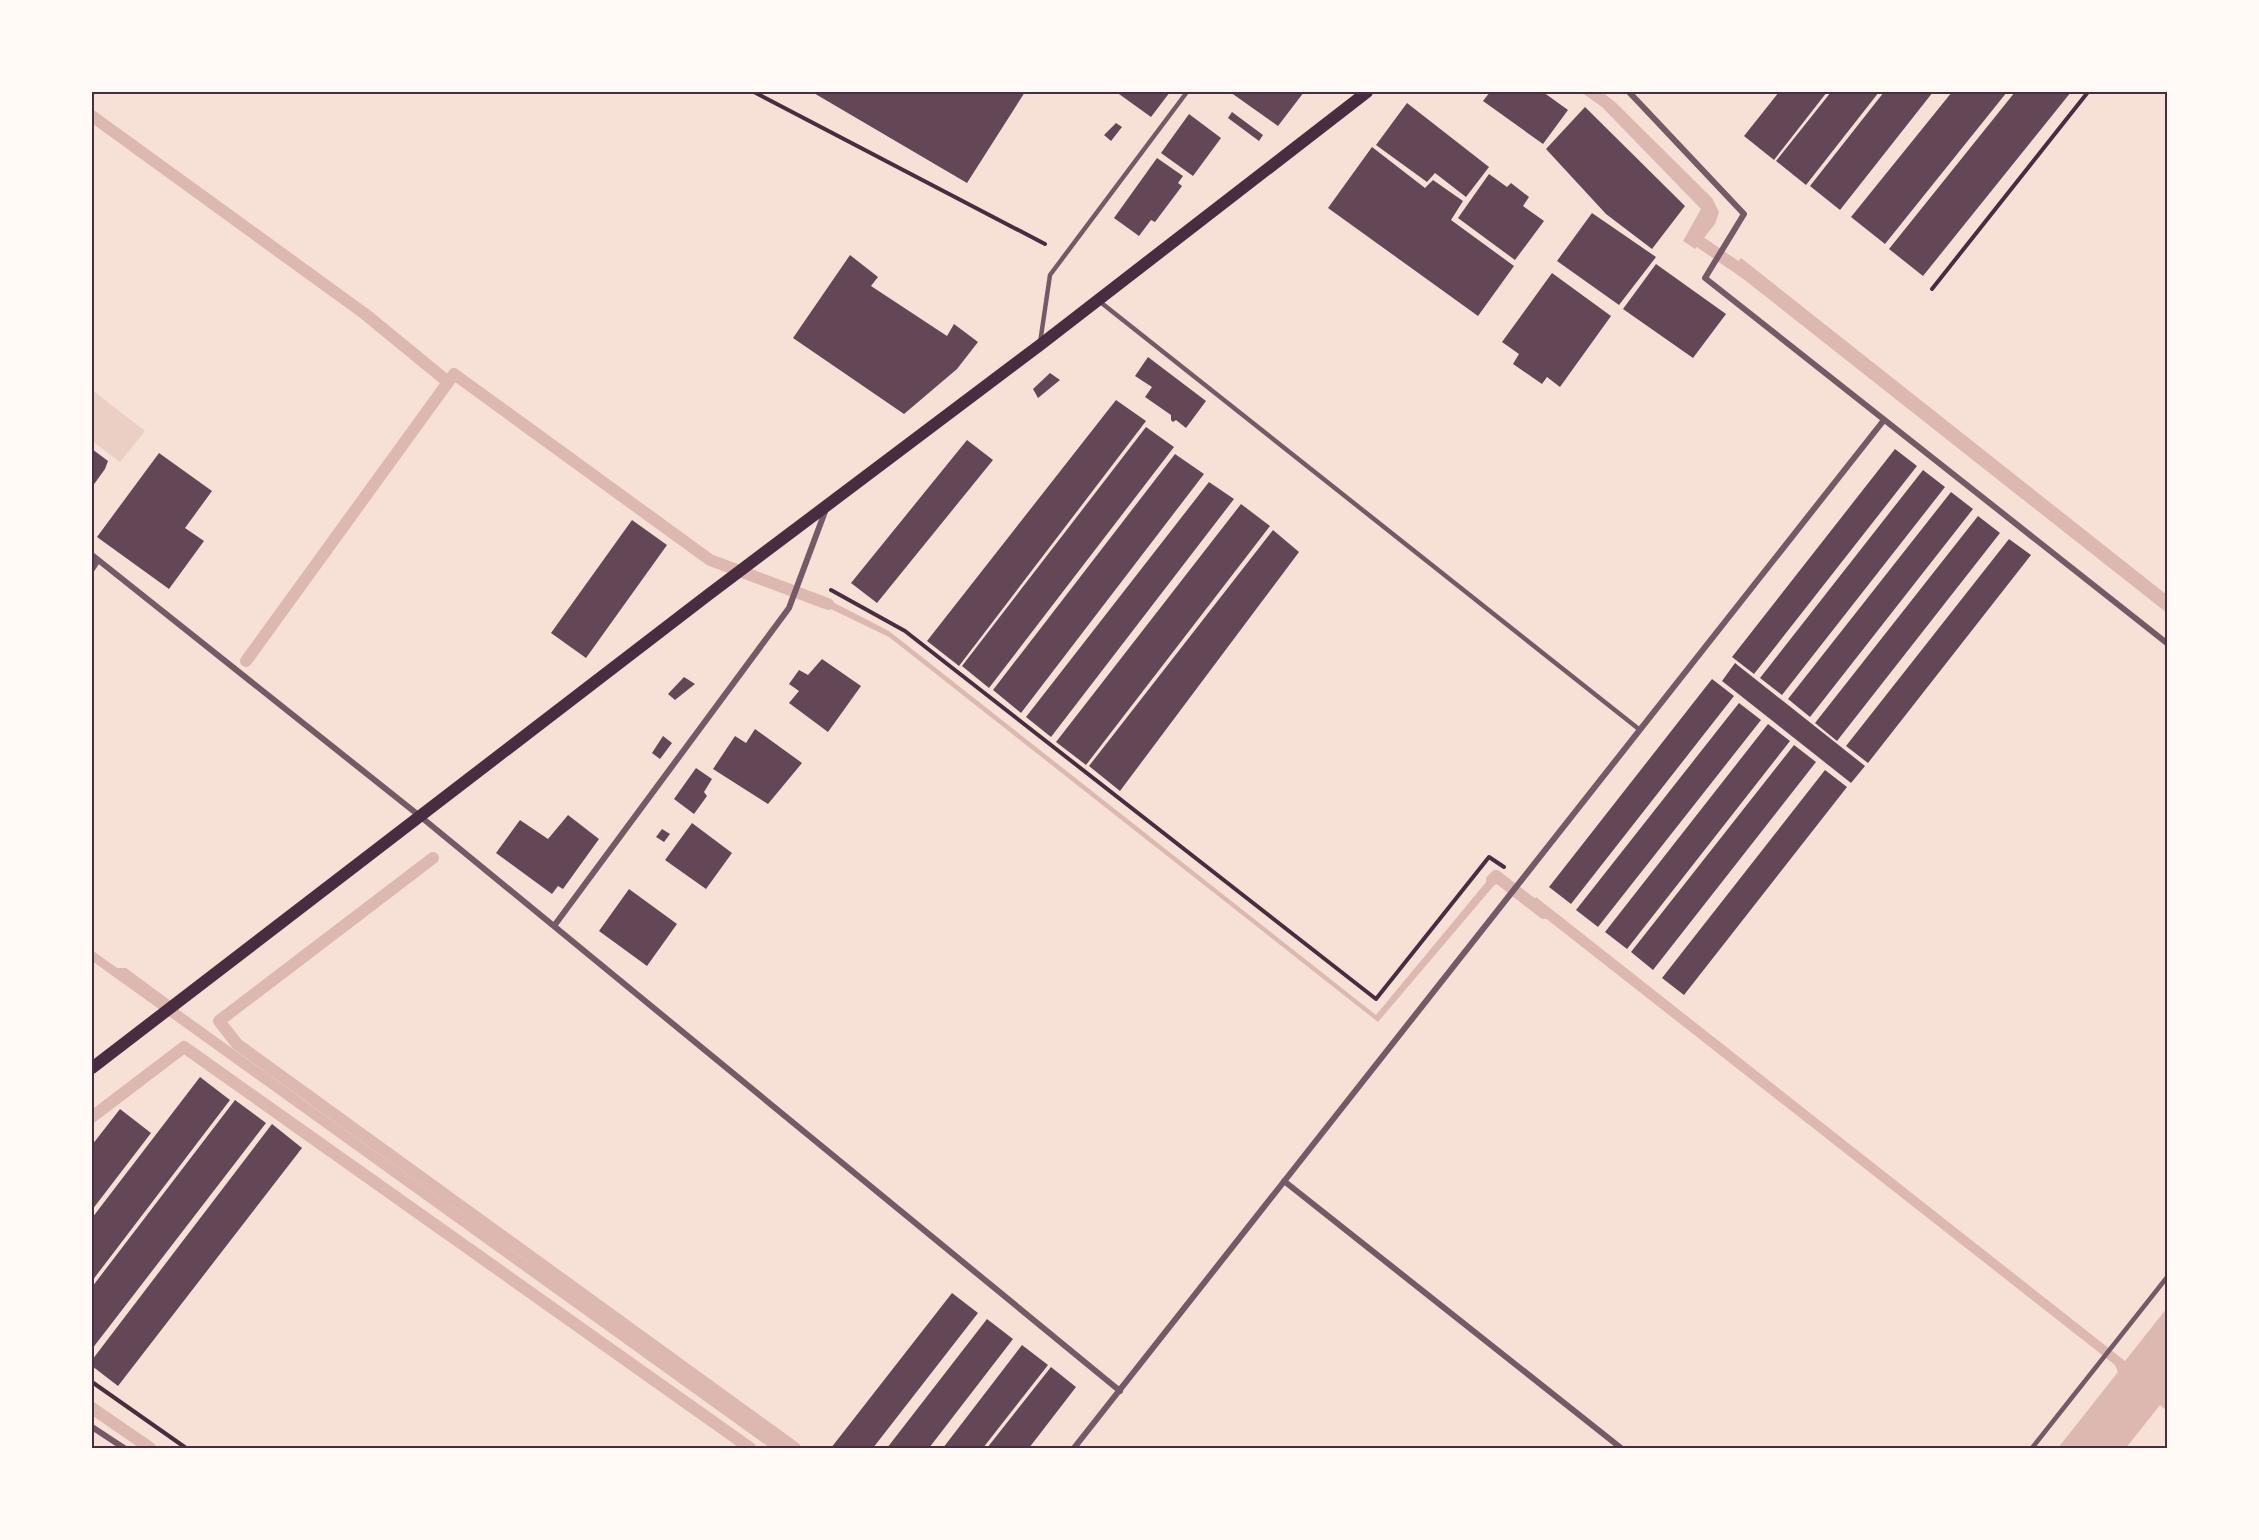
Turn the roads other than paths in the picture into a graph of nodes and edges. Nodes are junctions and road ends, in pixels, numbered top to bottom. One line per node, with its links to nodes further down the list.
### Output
1 (1187, 92): 5 (lane)
2 (1367, 92): 4 (main road)
3 (1629, 92): 6 (street)
4 (1097, 300): 5 (main road); 11 (lane)
5 (1040, 345): 7 (main road)
6 (1884, 420): 10 (street); 11 (street)
7 (828, 505): 12 (main road); 13 (street)
8 (95, 558): 9 (street); 12 (street)
9 (92, 568)
10 (2168, 644)
11 (1640, 730): 15 (street)
12 (421, 817): 13 (street); 14 (main road)
13 (554, 926): 17 (street)
14 (92, 1068)
15 (1284, 1181): 17 (street); 21 (street)
16 (2168, 1276): 22 (lane)
17 (1120, 1391): 20 (street)
18 (92, 1427): 19 (street)
19 (124, 1449)
20 (1074, 1449)
21 (1621, 1449)
22 (2031, 1449)

